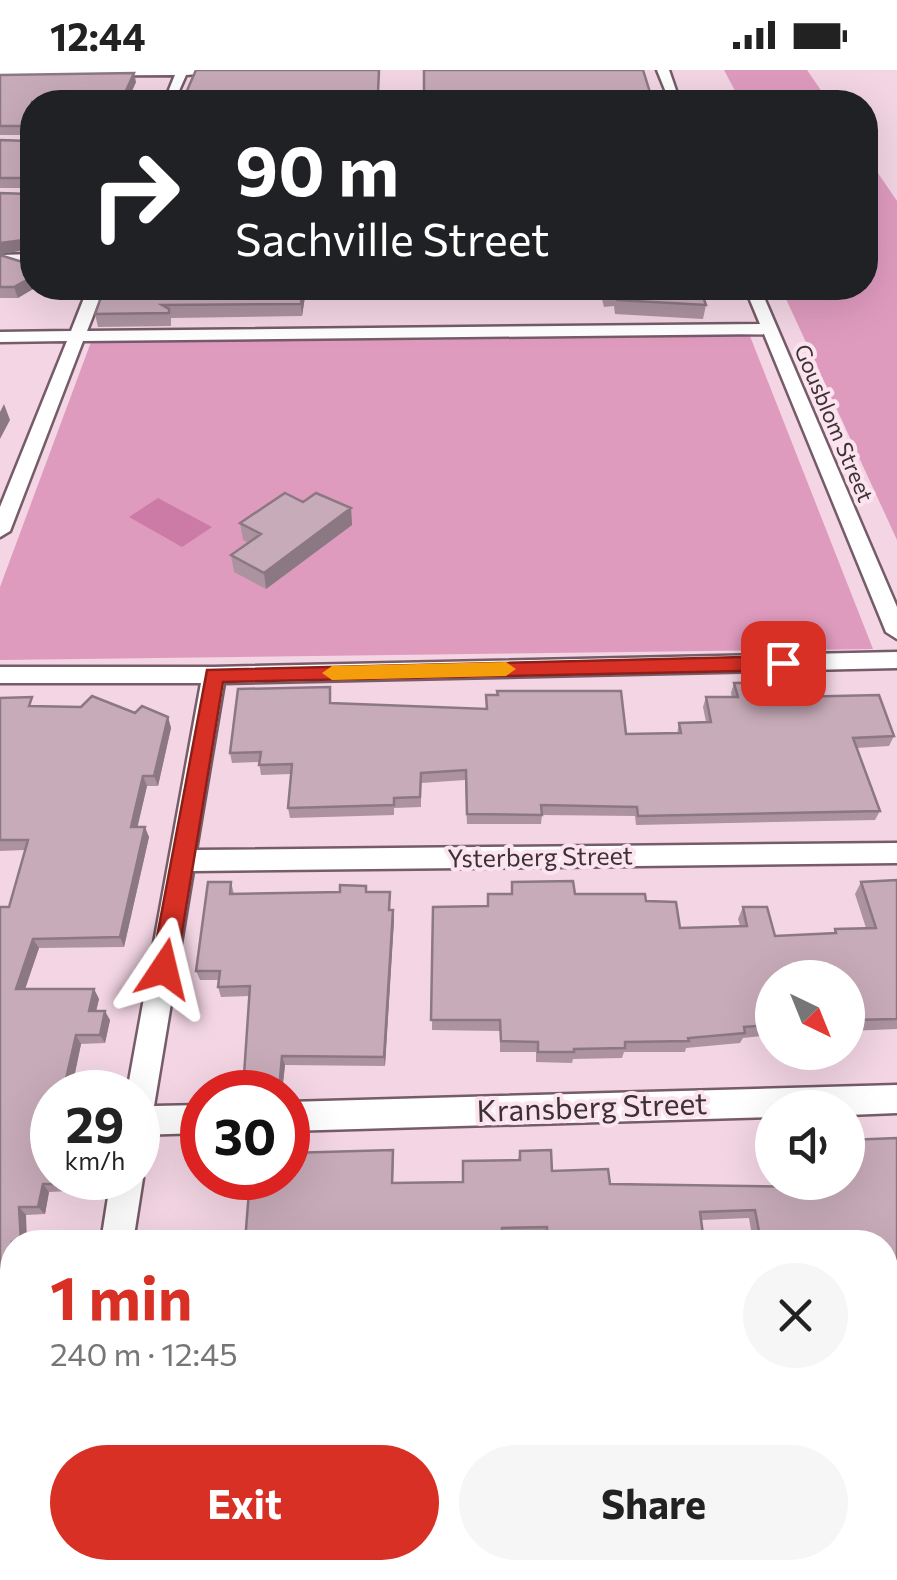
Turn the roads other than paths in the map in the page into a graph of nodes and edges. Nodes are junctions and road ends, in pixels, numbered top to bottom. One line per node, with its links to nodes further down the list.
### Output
1 (182, 71): 2 (street); 3 (street)
2 (240, 71)
3 (0, 72)
4 (92, 300): 8 (street)
5 (758, 300): 6 (street, Gousblom Street)
6 (770, 329): 8 (street); 10 (street, Gousblom Street)
7 (0, 336): 8 (street)
8 (80, 336): 9 (street)
9 (0, 530)
10 (897, 632)
11 (897, 660): 13 (street)
12 (0, 675): 13 (street)
13 (214, 676): 15 (street)
14 (897, 853): 15 (street, Ysterberg Street)
15 (183, 861): 16 (street)
16 (146, 1070)
17 (897, 1099): 18 (street, Kransberg Street)
18 (310, 1116)
19 (124, 1200): 20 (street)
20 (119, 1230)

